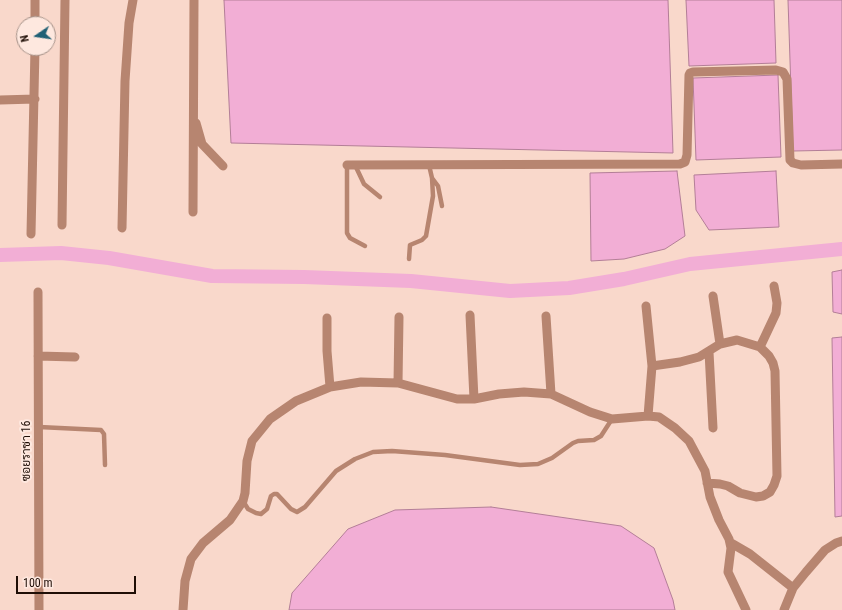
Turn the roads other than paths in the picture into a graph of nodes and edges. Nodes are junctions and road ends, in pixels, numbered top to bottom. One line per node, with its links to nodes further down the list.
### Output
1 (35, 0): 5 (street)
2 (65, 0): 18 (street)
3 (132, 0): 19 (street)
4 (194, 0): 9 (street)
5 (35, 16)
6 (35, 56): 7 (street)
7 (35, 99): 8 (street); 20 (street)
8 (0, 100)
9 (193, 112): 13 (street); 17 (street)
10 (842, 164): 12 (street)
11 (351, 165): 12 (street); 15 (lane); 21 (lane)
12 (429, 165): 14 (lane)
13 (223, 166)
14 (432, 178): 16 (lane); 22 (lane)
15 (380, 197)
16 (442, 206)
17 (193, 212)
18 (62, 225)
19 (122, 228)
20 (31, 234)
21 (365, 246)
22 (409, 259)
23 (774, 286): 32 (street)
24 (38, 292): 34 (street, ซอยราชา 16)
25 (713, 296): 31 (street)
26 (646, 306): 36 (street)
27 (470, 316): 40 (street)
28 (546, 316): 39 (street)
29 (399, 317): 37 (street)
30 (327, 318): 38 (street)
31 (720, 344): 32 (street); 33 (street)
32 (760, 347): 46 (street)
33 (708, 352): 36 (street); 44 (street)
34 (38, 356): 35 (street); 43 (street, ซอยราชา 16)
35 (75, 357)
36 (652, 366): 41 (street)
37 (398, 383): 38 (street); 40 (street)
38 (330, 387): 47 (street)
39 (551, 394): 40 (street); 42 (street)
40 (474, 399)
41 (648, 416): 42 (street); 46 (street)
42 (612, 419): 47 (lane)
43 (38, 427): 45 (lane); 51 (street, ซอยราชา 16)
44 (713, 428)
45 (105, 465)
46 (707, 483): 49 (street)
47 (243, 501): 52 (street)
48 (842, 541): 50 (street)
49 (731, 543): 50 (street); 53 (street)
50 (793, 588): 54 (street)
51 (39, 610)
52 (183, 610)
53 (746, 610)
54 (784, 610)

